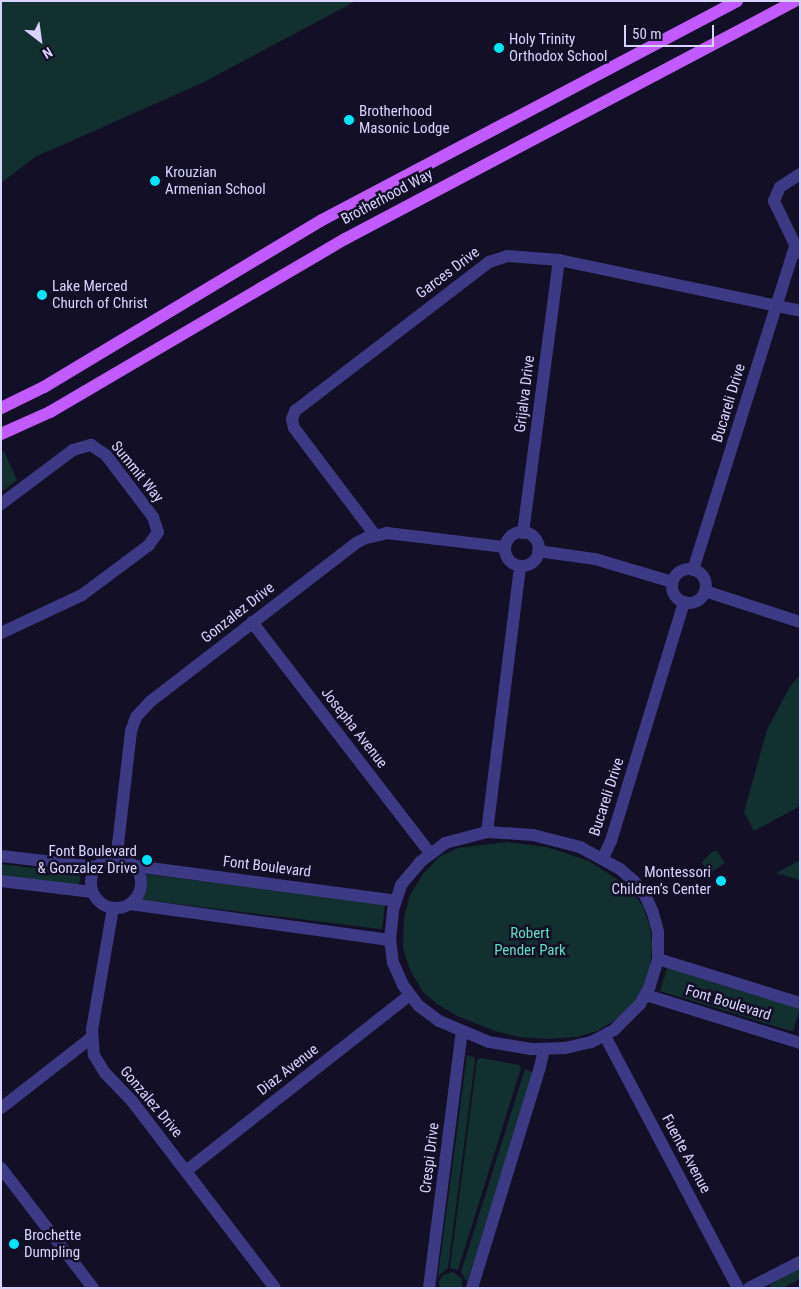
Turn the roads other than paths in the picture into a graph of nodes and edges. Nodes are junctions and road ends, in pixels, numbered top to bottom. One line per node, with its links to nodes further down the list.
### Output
1 (737, 1): 8 (main road, Brotherhood Way)
2 (794, 1): 9 (main road, Brotherhood Way)
3 (800, 174): 4 (street)
4 (797, 250): 6 (street, Bucareli Drive)
5 (559, 260): 6 (street, Garces Drive); 11 (street, Grijalva Drive); 12 (street, Garces Drive)
6 (776, 306): 7 (street, Garces Drive); 16 (street, Bucareli Drive)
7 (800, 311)
8 (1, 408)
9 (1, 434)
10 (1, 504): 22 (street, Summit Way)
11 (524, 533): 13 (street); 14 (street)
12 (375, 535): 13 (street, Gonzalez Drive); 20 (street, Gonzalez Drive)
13 (505, 547): 15 (street)
14 (538, 551): 15 (street); 17 (street)
15 (520, 566): 23 (street)
16 (694, 570): 17 (street); 18 (street)
17 (672, 582): 19 (street)
18 (705, 591): 19 (street); 21 (street)
19 (684, 602): 27 (street, Bucareli Drive)
20 (252, 622): 24 (street, Josepha Avenue); 26 (street, Gonzalez Drive)
21 (800, 622)
22 (1, 632)
23 (487, 832): 24 (street); 27 (street)
24 (430, 853): 32 (street)
25 (1, 856): 29 (street)
26 (119, 858): 28 (street); 29 (street)
27 (603, 858): 36 (street)
28 (135, 866): 32 (street, Font Boulevard); 33 (street)
29 (96, 867): 31 (street)
30 (1, 881): 31 (street)
31 (92, 892): 34 (street)
32 (396, 901): 35 (street)
33 (130, 904): 34 (street); 35 (street)
34 (113, 908): 42 (street, Gonzalez Drive)
35 (390, 940): 37 (street)
36 (658, 959): 38 (street); 39 (street, Font Boulevard)
37 (410, 995): 40 (street); 47 (street, Diaz Avenue)
38 (646, 995): 41 (street); 43 (street, Font Boulevard)
39 (800, 1003)
40 (462, 1032): 44 (street); 51 (street, Crespi Drive)
41 (605, 1036): 44 (street); 53 (street, Fuente Avenue)
42 (91, 1038): 45 (street); 47 (street, Gonzalez Drive)
43 (800, 1043)
44 (544, 1049): 52 (street)
45 (1, 1108)
46 (1, 1168): 49 (street)
47 (186, 1170): 50 (street, Gonzalez Drive)
48 (800, 1262): 54 (street)
49 (94, 1288)
50 (275, 1288)
51 (429, 1288)
52 (472, 1288)
53 (738, 1288)
54 (749, 1288)

